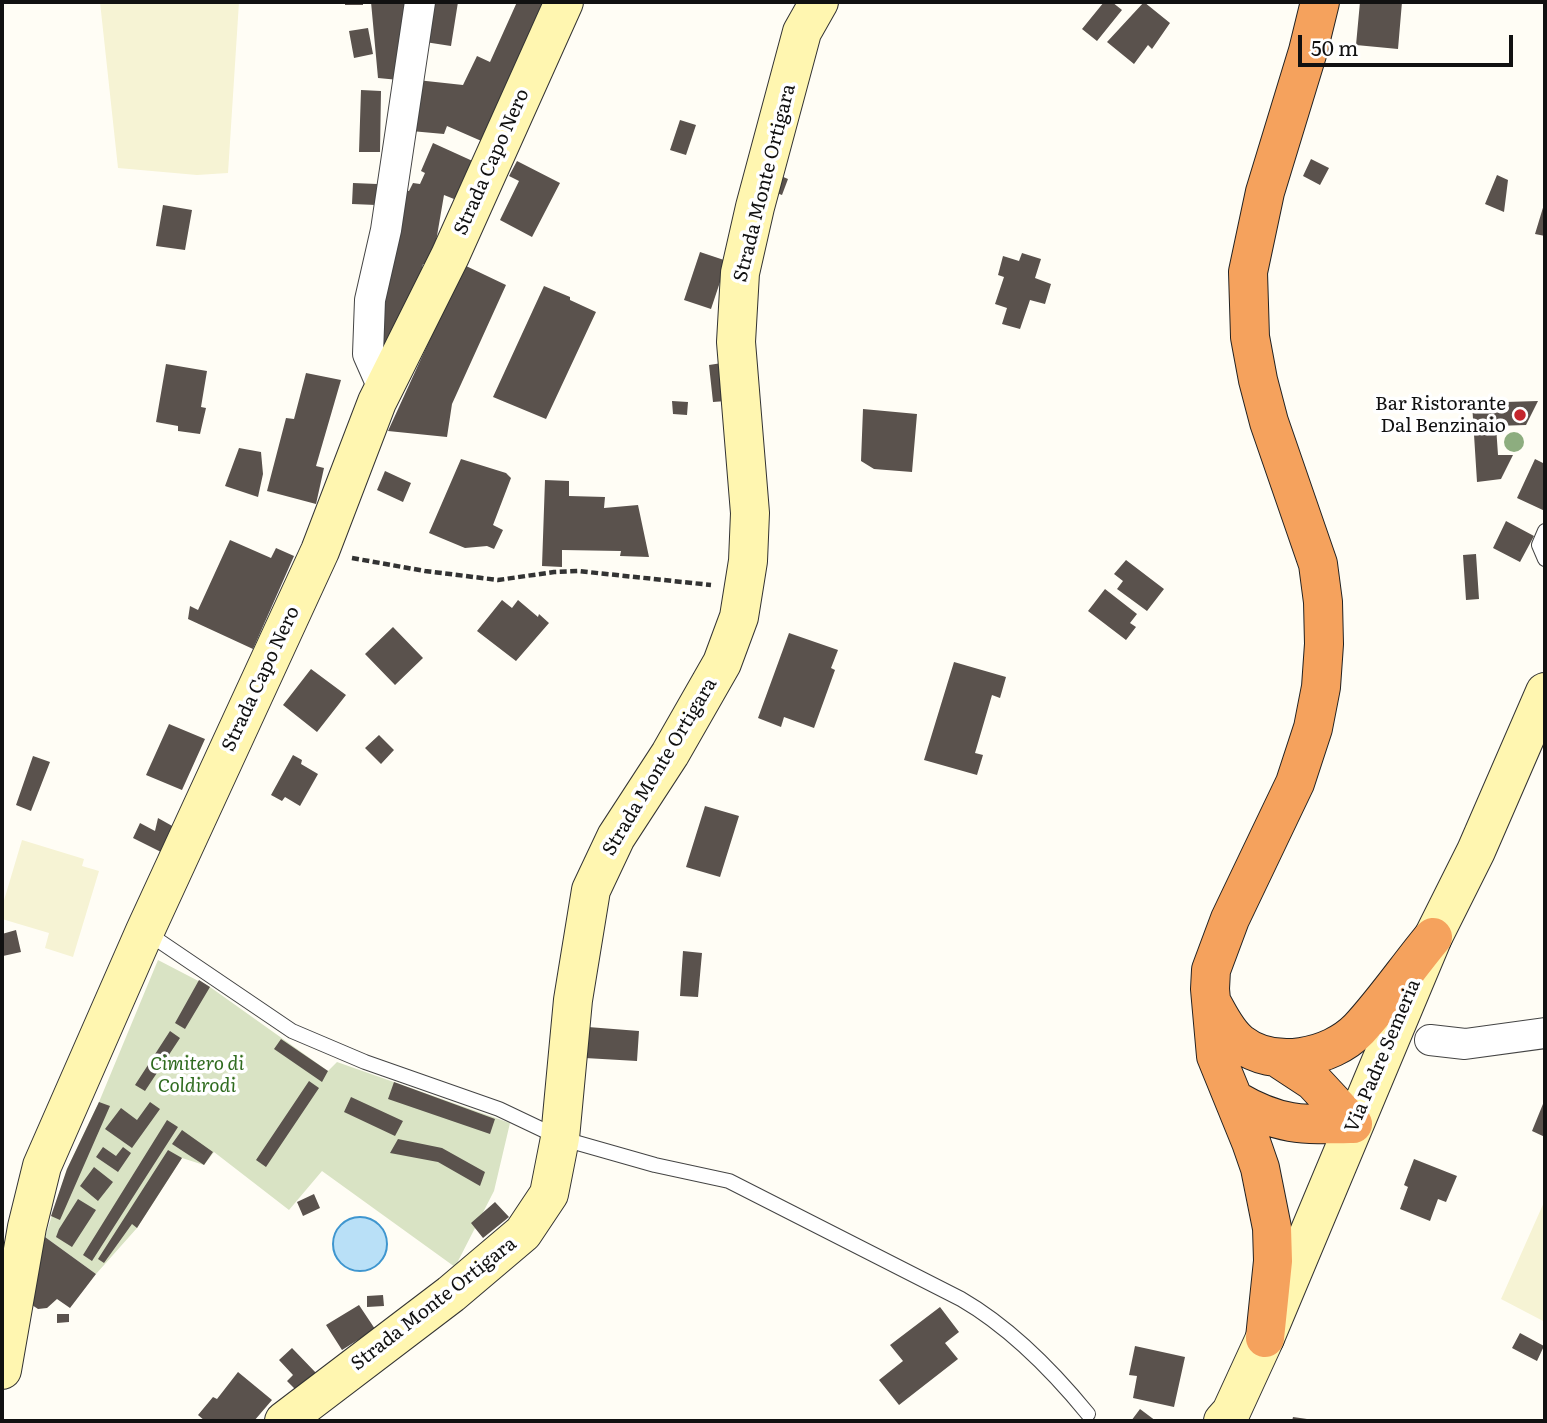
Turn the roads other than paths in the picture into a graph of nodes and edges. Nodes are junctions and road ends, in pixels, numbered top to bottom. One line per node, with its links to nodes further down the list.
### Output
1 (420, 2): 5 (street)
2 (564, 2): 5 (main road, Strada Capo Nero)
3 (819, 2): 17 (main road, Strada Monte Ortigara)
4 (1320, 2): 11 (highway)
5 (383, 388): 9 (main road, Strada Capo Nero)
6 (1545, 531): 7 (lane)
7 (1545, 559)
8 (1545, 692): 10 (main road, Via Padre Semeria)
9 (145, 931): 17 (lane); 19 (main road, Strada Capo Nero)
10 (1433, 937): 14 (highway); 16 (main road, Via Padre Semeria)
11 (1212, 1003): 14 (highway); 15 (highway)
12 (1545, 1033): 13 (street)
13 (1430, 1040)
14 (1278, 1058): 16 (highway)
15 (1235, 1100): 16 (highway); 18 (highway)
16 (1353, 1124): 18 (main road, Via Padre Semeria)
17 (560, 1138): 20 (lane); 21 (main road, Strada Monte Ortigara)
18 (1265, 1338): 22 (main road, Via Padre Semeria)
19 (2, 1370)
20 (1088, 1414)
21 (284, 1421)
22 (1223, 1421)

